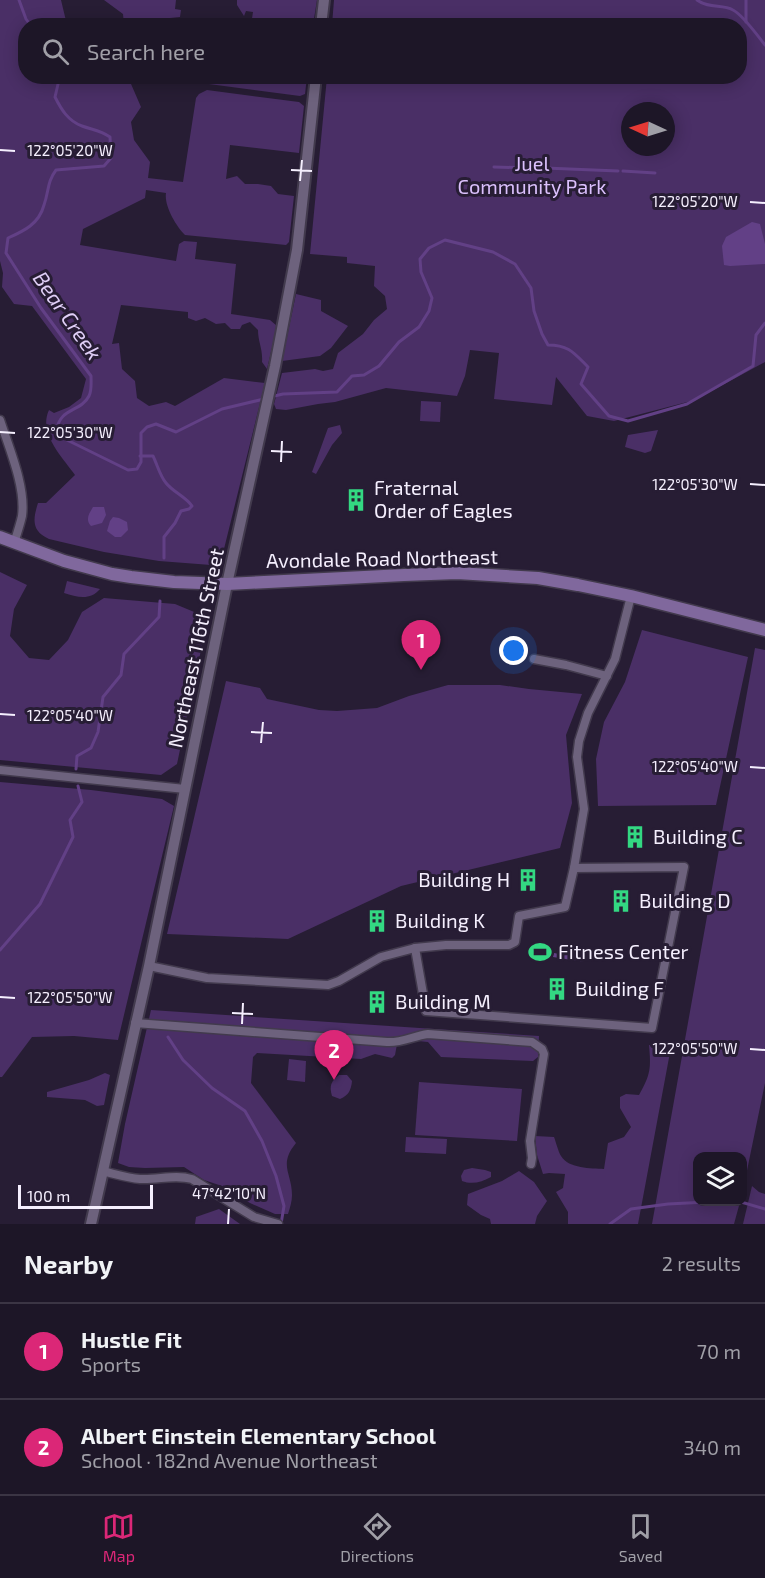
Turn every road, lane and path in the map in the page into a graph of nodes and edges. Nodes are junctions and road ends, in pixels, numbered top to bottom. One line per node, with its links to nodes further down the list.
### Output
1 (324, 0): 2 (street)
2 (322, 18)
3 (315, 84): 7 (street, Northeast 116th Street)
4 (0, 420): 6 (street)
5 (0, 537): 6 (main road, Avondale Road Northeast)
6 (14, 543): 7 (main road, Avondale Road Northeast)
7 (227, 584): 8 (main road, Avondale Road Northeast); 13 (street, Northeast 116th Street)
8 (631, 596): 9 (main road, Avondale Road Northeast); 11 (street)
9 (765, 630)
10 (534, 659): 11 (street)
11 (607, 676): 14 (street)
12 (0, 770): 13 (street)
13 (185, 789): 16 (street, Northeast 116th Street)
14 (574, 868): 15 (street); 15 (street)
15 (416, 948): 16 (street)
16 (149, 966): 17 (street, Northeast 116th Street)
17 (135, 1023): 18 (street); 19 (street, Northeast 116th Street)
18 (531, 1164)
19 (102, 1171): 20 (street, Northeast 116th Street); 21 (street)
20 (91, 1224)
21 (278, 1224)

